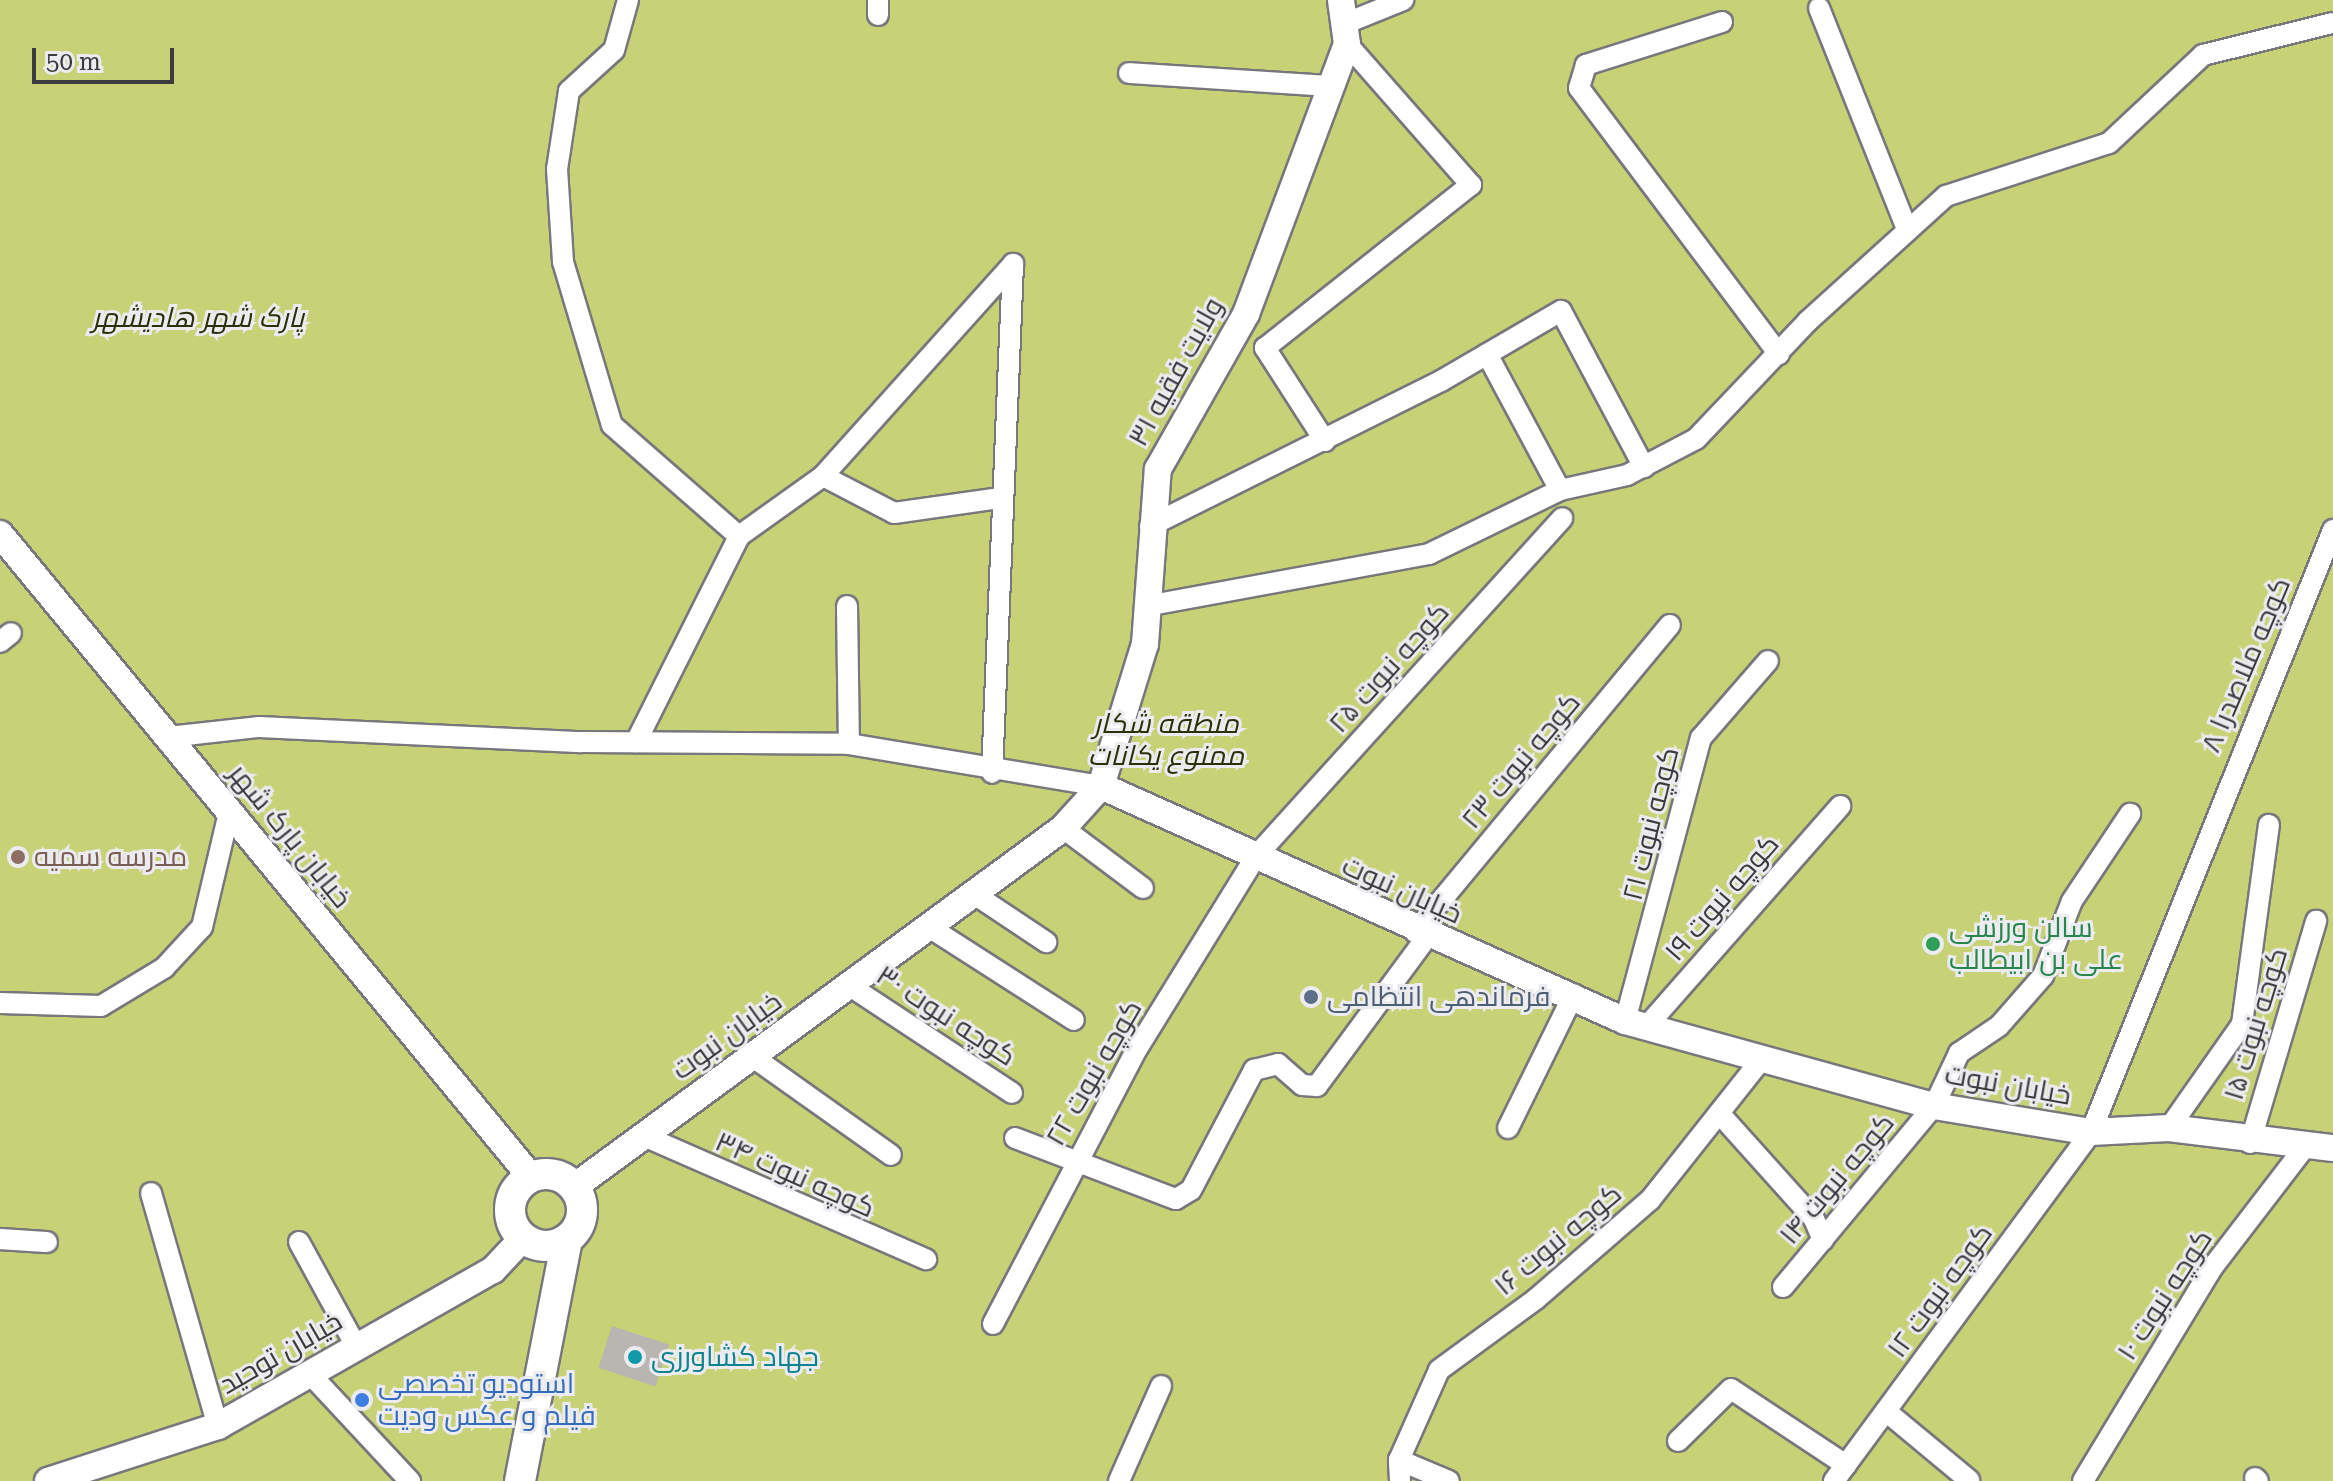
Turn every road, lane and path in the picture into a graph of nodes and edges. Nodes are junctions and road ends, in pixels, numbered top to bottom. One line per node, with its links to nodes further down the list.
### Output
1 (628, 0): 23 (street)
2 (1403, 0): 6 (street)
3 (1819, 8): 11 (street)
4 (2333, 15): 7 (street)
5 (1722, 22): 13 (street)
6 (1344, 23): 10 (street, ولایت فقیه ۳۱); 14 (street)
7 (2332, 23): 8 (street); 11 (street)
8 (2333, 31)
9 (1129, 73): 10 (street)
10 (1331, 86): 20 (street, ولایت فقیه ۳۱)
11 (1907, 229): 13 (street)
12 (1487, 354): 14 (street); 15 (street); 17 (street)
13 (1779, 354): 15 (street)
14 (1325, 441): 20 (street)
15 (1644, 467): 17 (street)
16 (823, 476): 18 (street); 18 (street); 23 (street)
17 (1560, 490): 25 (street)
18 (999, 498): 31 (street)
19 (1562, 518): 38 (street, کوچه نبوت ۲۵)
20 (1150, 526): 25 (street, ولایت فقیه ۳۱)
21 (2333, 530): 57 (street, کوچه ملاصدرا ۸)
22 (0, 534): 28 (street, خیابان پارک شهر)
23 (739, 536): 29 (street)
24 (847, 606): 30 (street)
25 (1146, 606): 32 (street, ولایت فقیه ۳۱)
26 (1670, 625): 43 (street, کوچه نبوت ۲۳)
27 (1768, 661): 49 (street, کوچه نبوت ۲۱)
28 (168, 737): 29 (street); 34 (street, خیابان پارک شهر)
29 (636, 742): 30 (street)
30 (849, 744): 31 (street)
31 (992, 773): 32 (street)
32 (1101, 786): 37 (street, خیابان نبوت); 38 (street, خیابان نبوت)
33 (1840, 806): 49 (street, کوچه نبوت ۱۹)
34 (229, 813): 47 (street); 65 (street, خیابان پارک شهر)
35 (2130, 814): 53 (street, کوچه نبوت ۱۴)
36 (2269, 825): 56 (street)
37 (1063, 828): 39 (street); 40 (street, خیابان نبوت)
38 (1256, 856): 43 (street, خیابان نبوت); 64 (street, کوچه نبوت ۲۲)
39 (1143, 888)
40 (974, 894): 42 (street, خیابان نبوت); 44 (street)
41 (2316, 921): 60 (street, کوچه نبوت ۱۵)
42 (929, 927): 45 (street, خیابان نبوت); 48 (street)
43 (1421, 935): 46 (street, خیابان نبوت); 64 (street, کوچه نبوت ۲۳)
44 (1046, 942)
45 (850, 986): 50 (street, خیابان نبوت); 52 (street, کوچه نبوت ۳۰)
46 (1574, 994): 49 (street, خیابان نبوت); 55 (street)
47 (0, 1003)
48 (1074, 1020)
49 (1636, 1024): 51 (street, خیابان نبوت)
50 (753, 1057): 58 (street, خیابان نبوت); 63 (street)
51 (1760, 1061): 53 (street, خیابان نبوت); 54 (street, کوچه نبوت ۱۶)
52 (1012, 1093)
53 (1934, 1106): 57 (street, خیابان نبوت); 71 (street, کوچه نبوت ۱۴)
54 (1719, 1113): 71 (street); 83 (street, کوچه نبوت ۱۶)
55 (1508, 1128)
56 (2169, 1128): 57 (street, خیابان نبوت); 60 (street, خیابان نبوت)
57 (2091, 1132): 80 (street, کوچه نبوت ۱۲)
58 (644, 1136): 66 (street, خیابان نبوت); 74 (street, کوچه نبوت ۳۴)
59 (1015, 1138): 64 (street)
60 (2250, 1143): 61 (street, خیابان نبوت)
61 (2305, 1147): 62 (street, خیابان نبوت); 92 (street, کوچه نبوت ۱۰)
62 (2333, 1148)
63 (891, 1155)
64 (1075, 1161): 76 (street, کوچه نبوت ۲۲)
65 (531, 1177): 66 (main road); 68 (main road)
66 (574, 1187): 70 (main road)
67 (151, 1193): 81 (street)
68 (523, 1238): 70 (main road); 77 (street, خیابان توحید)
69 (0, 1239): 72 (street)
70 (567, 1240): 88 (main road)
71 (1823, 1240): 75 (street, کوچه نبوت ۱۴)
72 (47, 1242)
73 (299, 1242): 77 (street)
74 (926, 1259)
75 (1783, 1287)
76 (993, 1324)
77 (356, 1346): 78 (street, خیابان توحید)
78 (312, 1376): 81 (street, خیابان توحید); 87 (street)
79 (1161, 1386): 89 (street)
80 (1887, 1412): 84 (street, کوچه نبوت ۱۲); 85 (street)
81 (218, 1426): 86 (street, خیابان توحید)
82 (1678, 1441): 84 (street)
83 (1399, 1460): 90 (street); 91 (street)
84 (1842, 1475)
85 (1969, 1480)
86 (48, 1481)
87 (410, 1481)
88 (520, 1481)
89 (1119, 1481)
90 (1400, 1481)
91 (1449, 1481)
92 (2083, 1481)

